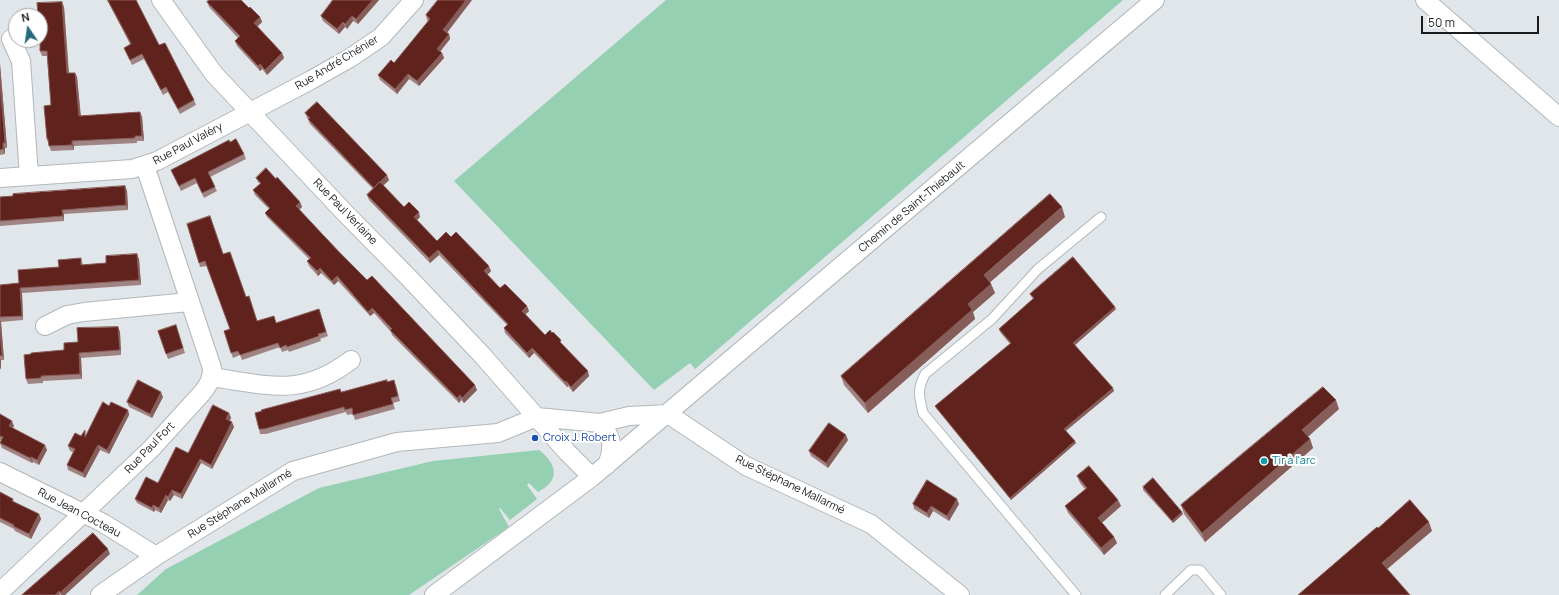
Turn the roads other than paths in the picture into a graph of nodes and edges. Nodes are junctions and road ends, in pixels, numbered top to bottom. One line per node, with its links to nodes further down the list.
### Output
1 (161, 0): 6 (street, Rue Paul Verlaine)
2 (414, 0): 6 (street, Rue André Chénier)
3 (1155, 0): 16 (street, Chemin de Saint-Thiebault)
4 (1425, 0): 7 (street)
5 (15, 48): 9 (street)
6 (249, 112): 8 (street, Rue Paul Valéry); 17 (street, Rue Paul Verlaine)
7 (1559, 117)
8 (145, 166): 9 (street, Rue Paul Valéry); 12 (street)
9 (29, 176): 10 (street, Rue Paul Valéry)
10 (0, 178)
11 (1101, 217): 28 (lane)
12 (189, 302): 13 (street); 15 (street)
13 (45, 326)
14 (351, 360): 15 (street)
15 (212, 377): 22 (street, Rue Paul Fort)
16 (668, 414): 18 (street, Rue Stéphane Mallarmé); 19 (street, Chemin de Saint-Thiebault); 27 (street, Rue Stéphane Mallarmé)
17 (537, 417): 18 (street, Rue Stéphane Mallarmé); 21 (street, Rue Paul Verlaine); 23 (street, Rue Stéphane Mallarmé)
18 (600, 423): 19 (street)
19 (607, 465): 21 (street, Chemin de Saint-Thiebault)
20 (0, 472): 22 (street, Rue Jean Cocteau)
21 (592, 477): 26 (street, Chemin de Saint-Thiebault)
22 (83, 514): 23 (street, Rue Jean Cocteau); 24 (street, Rue Paul Fort)
23 (156, 556): 25 (street, Rue Stéphane Mallarmé)
24 (0, 592)
25 (100, 595)
26 (434, 595)
27 (960, 595)
28 (1076, 595)
29 (1165, 595): 30 (lane)
30 (1221, 595)

